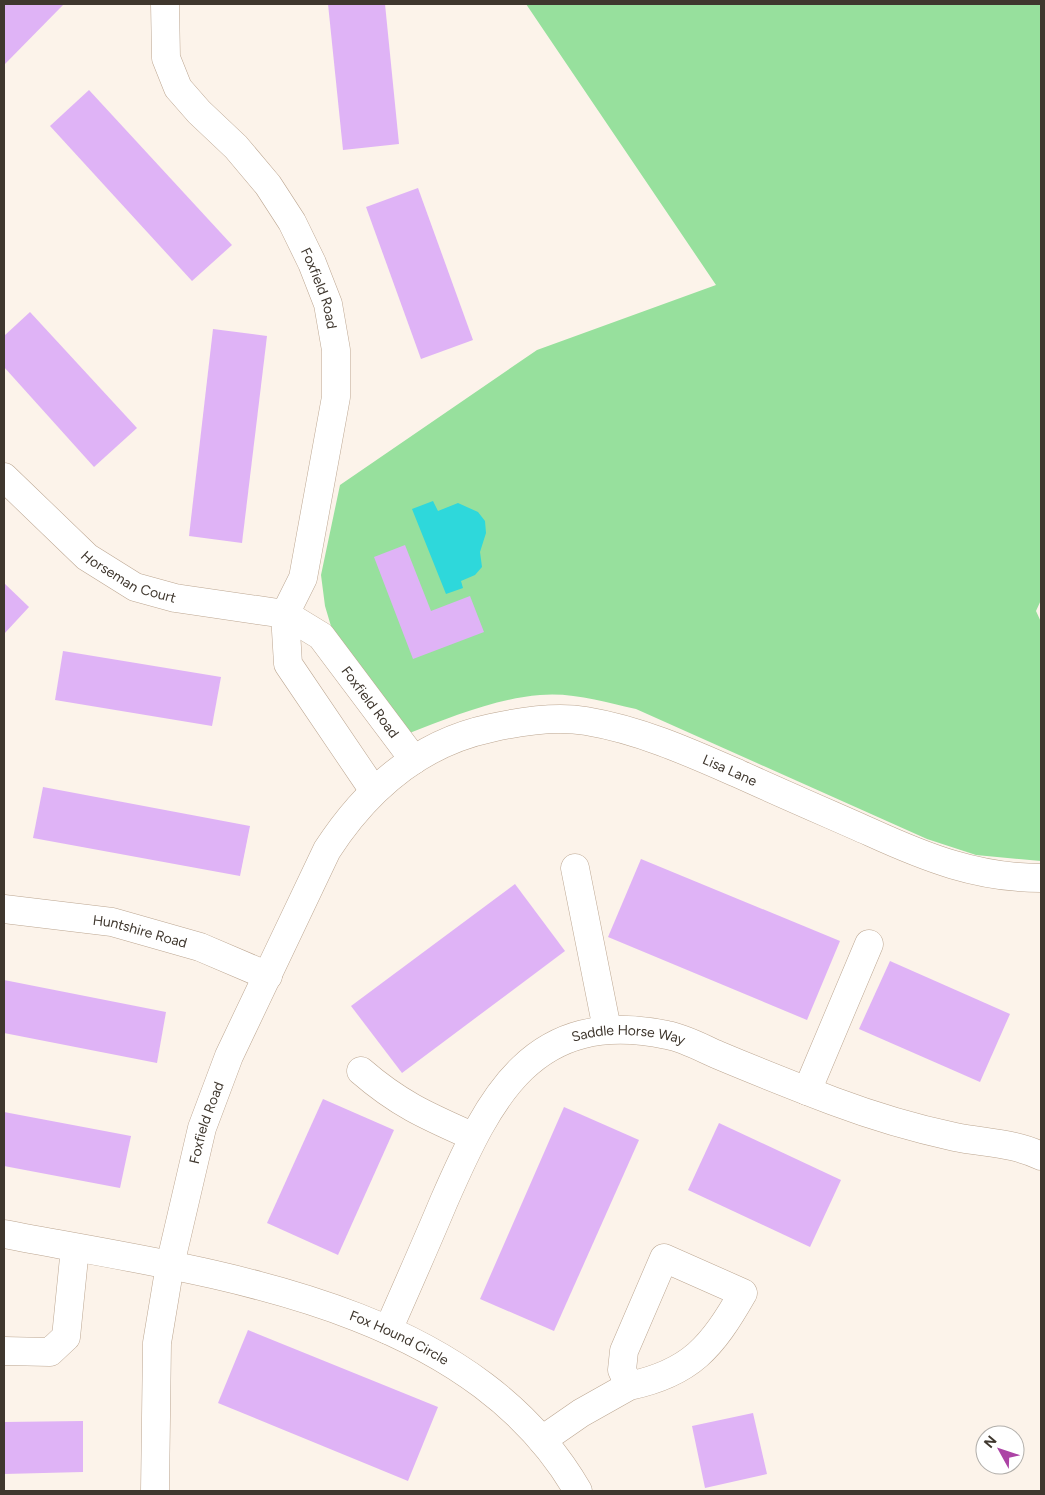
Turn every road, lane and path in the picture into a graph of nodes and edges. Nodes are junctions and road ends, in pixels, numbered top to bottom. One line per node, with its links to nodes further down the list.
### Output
1 (165, 4): 3 (street, Foxfield Road)
2 (4, 477): 3 (street, Horseman Court)
3 (285, 614): 4 (street, Foxfield Road); 5 (street, Foxfield Road)
4 (414, 760): 5 (street, Foxfield Road); 7 (street, Lisa Lane)
5 (374, 791): 10 (street, Foxfield Road)
6 (575, 868): 11 (street)
7 (1041, 878)
8 (4, 909): 10 (street, Huntshire Road)
9 (869, 944): 13 (street)
10 (268, 976): 18 (street, Foxfield Road)
11 (607, 1029): 13 (street, Saddle Horse Way); 14 (street, Saddle Horse Way)
12 (361, 1071): 14 (street)
13 (807, 1091): 15 (street, Saddle Horse Way)
14 (472, 1136): 19 (street, Saddle Horse Way)
15 (1032, 1152)
16 (4, 1234): 17 (street, Fox Hound Circle)
17 (75, 1248): 18 (street, Fox Hound Circle); 20 (street)
18 (170, 1266): 19 (street, Fox Hound Circle); 23 (street, Foxfield Road)
19 (388, 1330): 22 (street, Fox Hound Circle)
20 (4, 1351)
21 (629, 1386): 21 (street); 22 (street)
22 (542, 1440): 24 (street, Fox Hound Circle)
23 (155, 1491)
24 (578, 1491)

